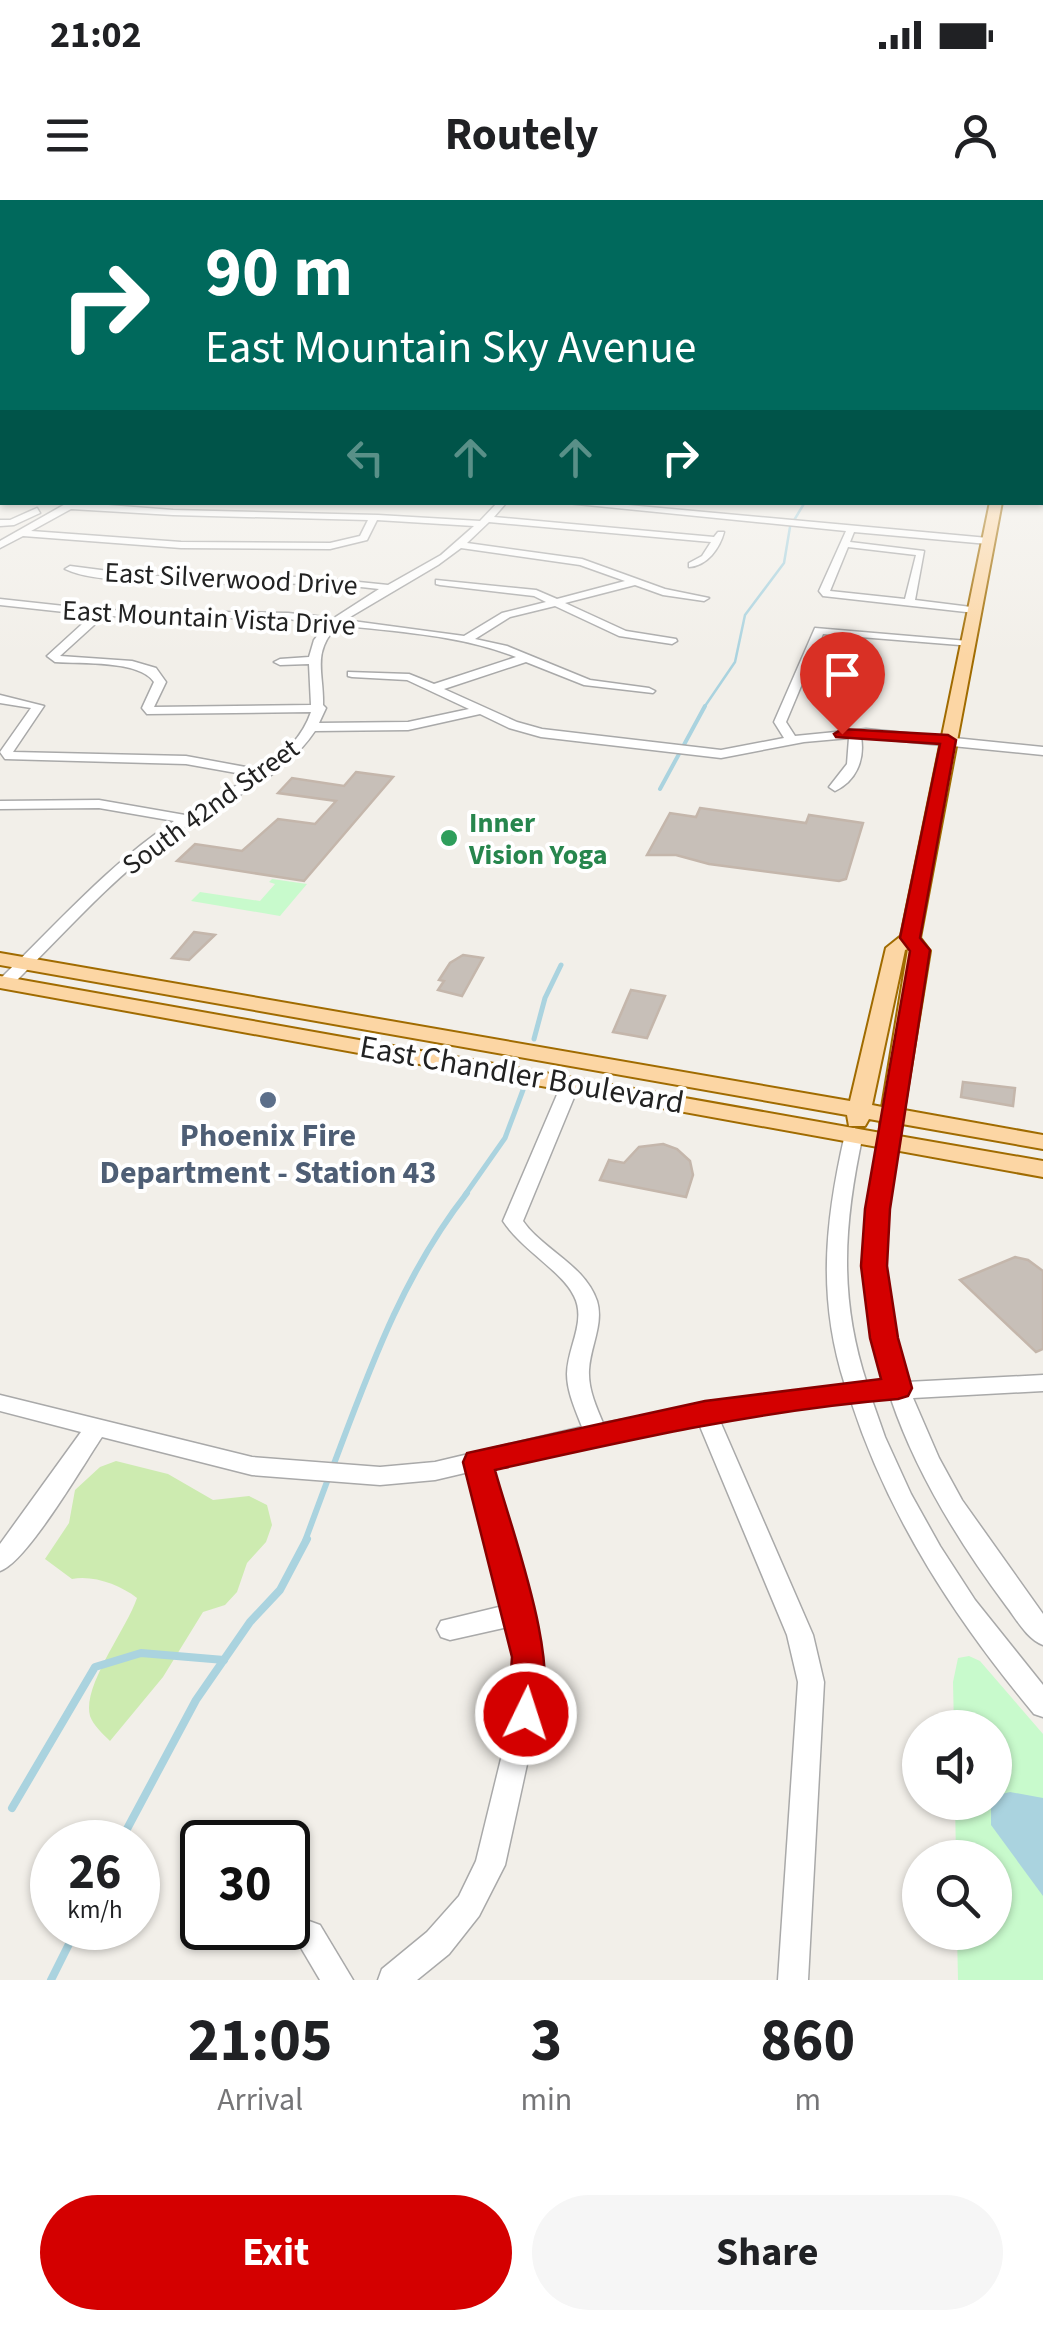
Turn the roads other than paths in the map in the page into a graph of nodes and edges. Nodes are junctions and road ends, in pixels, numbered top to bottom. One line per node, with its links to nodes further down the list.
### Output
1 (45, 505): 10 (street)
2 (71, 505): 12 (street)
3 (81, 505): 7 (street)
4 (500, 505): 9 (street)
5 (592, 505): 8 (street)
6 (995, 505): 14 (main road)
7 (373, 518): 9 (street); 15 (street)
8 (731, 518): 11 (street); 13 (street)
9 (484, 521): 13 (street); 17 (street)
10 (5, 523)
11 (852, 529): 14 (street); 16 (street)
12 (22, 533): 15 (street); 18 (street)
13 (717, 540): 19 (street)
14 (988, 541): 27 (main road)
15 (110, 542): 22 (street, East Silverwood Drive)
16 (845, 544): 26 (street); 26 (street)
17 (458, 545): 20 (street); 22 (street)
18 (0, 546)
19 (692, 564)
20 (639, 581): 23 (street); 25 (street)
21 (440, 582): 25 (street)
22 (391, 588): 29 (street)
23 (704, 598)
24 (0, 602): 28 (street, East Mountain Vista Drive)
25 (556, 602): 30 (street); 31 (street)
26 (909, 604): 27 (street)
27 (975, 610): 32 (main road)
28 (101, 612): 29 (street, East Mountain Vista Drive); 42 (street)
29 (336, 622): 30 (street, East Mountain Vista Drive); 34 (street)
30 (467, 639): 33 (street, East Mountain Vista Drive)
31 (672, 641)
32 (968, 644): 37 (street); 46 (main road)
33 (526, 658): 39 (street); 40 (street, East Mountain Vista Drive)
34 (313, 660): 35 (street); 42 (street, South 42nd Street)
35 (280, 662)
36 (352, 674): 39 (street)
37 (798, 675): 38 (street); 47 (street)
38 (868, 680)
39 (435, 688): 43 (street)
40 (650, 691)
41 (0, 699): 49 (street)
42 (320, 708): 44 (street, South 42nd Street)
43 (482, 710): 44 (street); 47 (street)
44 (312, 727): 49 (street, South 42nd Street)
45 (854, 734): 46 (street); 47 (street); 50 (street)
46 (948, 740): 48 (street); 53 (main road)
47 (792, 741)
48 (1043, 751)
49 (262, 774): 52 (street, South 42nd Street)
50 (835, 788)
51 (0, 805): 52 (street)
52 (185, 819): 55 (street, South 42nd Street)
53 (910, 938): 62 (main road); 63 (main road)
54 (0, 959): 55 (main road, East Chandler Boulevard)
55 (25, 963): 56 (street, South 42nd Street); 57 (main road, East Chandler Boulevard)
56 (2, 982): 58 (main road, East Chandler Boulevard)
57 (361, 1022): 58 (main road); 59 (main road, East Chandler Boulevard)
58 (345, 1043): 60 (main road, East Chandler Boulevard)
59 (493, 1045): 60 (main road); 62 (main road, East Chandler Boulevard)
60 (480, 1067): 61 (main road, East Chandler Boulevard)
61 (572, 1083): 64 (main road, East Chandler Boulevard); 73 (street)
62 (860, 1109): 63 (main road, East Chandler Boulevard); 64 (main road)
63 (892, 1115): 65 (main road); 66 (main road, East Chandler Boulevard)
64 (854, 1134): 65 (main road, East Chandler Boulevard); 69 (street)
65 (888, 1140): 67 (main road, East Chandler Boulevard); 69 (street)
66 (1043, 1142)
67 (1043, 1168)
68 (1043, 1383): 69 (street)
69 (879, 1390): 71 (street); 78 (street); 79 (street)
70 (0, 1404): 72 (street)
71 (705, 1412): 73 (street); 83 (street)
72 (97, 1426): 74 (street); 75 (street)
73 (596, 1434): 74 (street)
74 (478, 1462): 76 (street)
75 (3, 1553)
76 (520, 1614): 77 (street); 82 (street)
77 (450, 1628)
78 (1043, 1634)
79 (1043, 1705)
80 (310, 1936): 81 (street)
81 (338, 1980)
82 (393, 1980)
83 (792, 1980)

